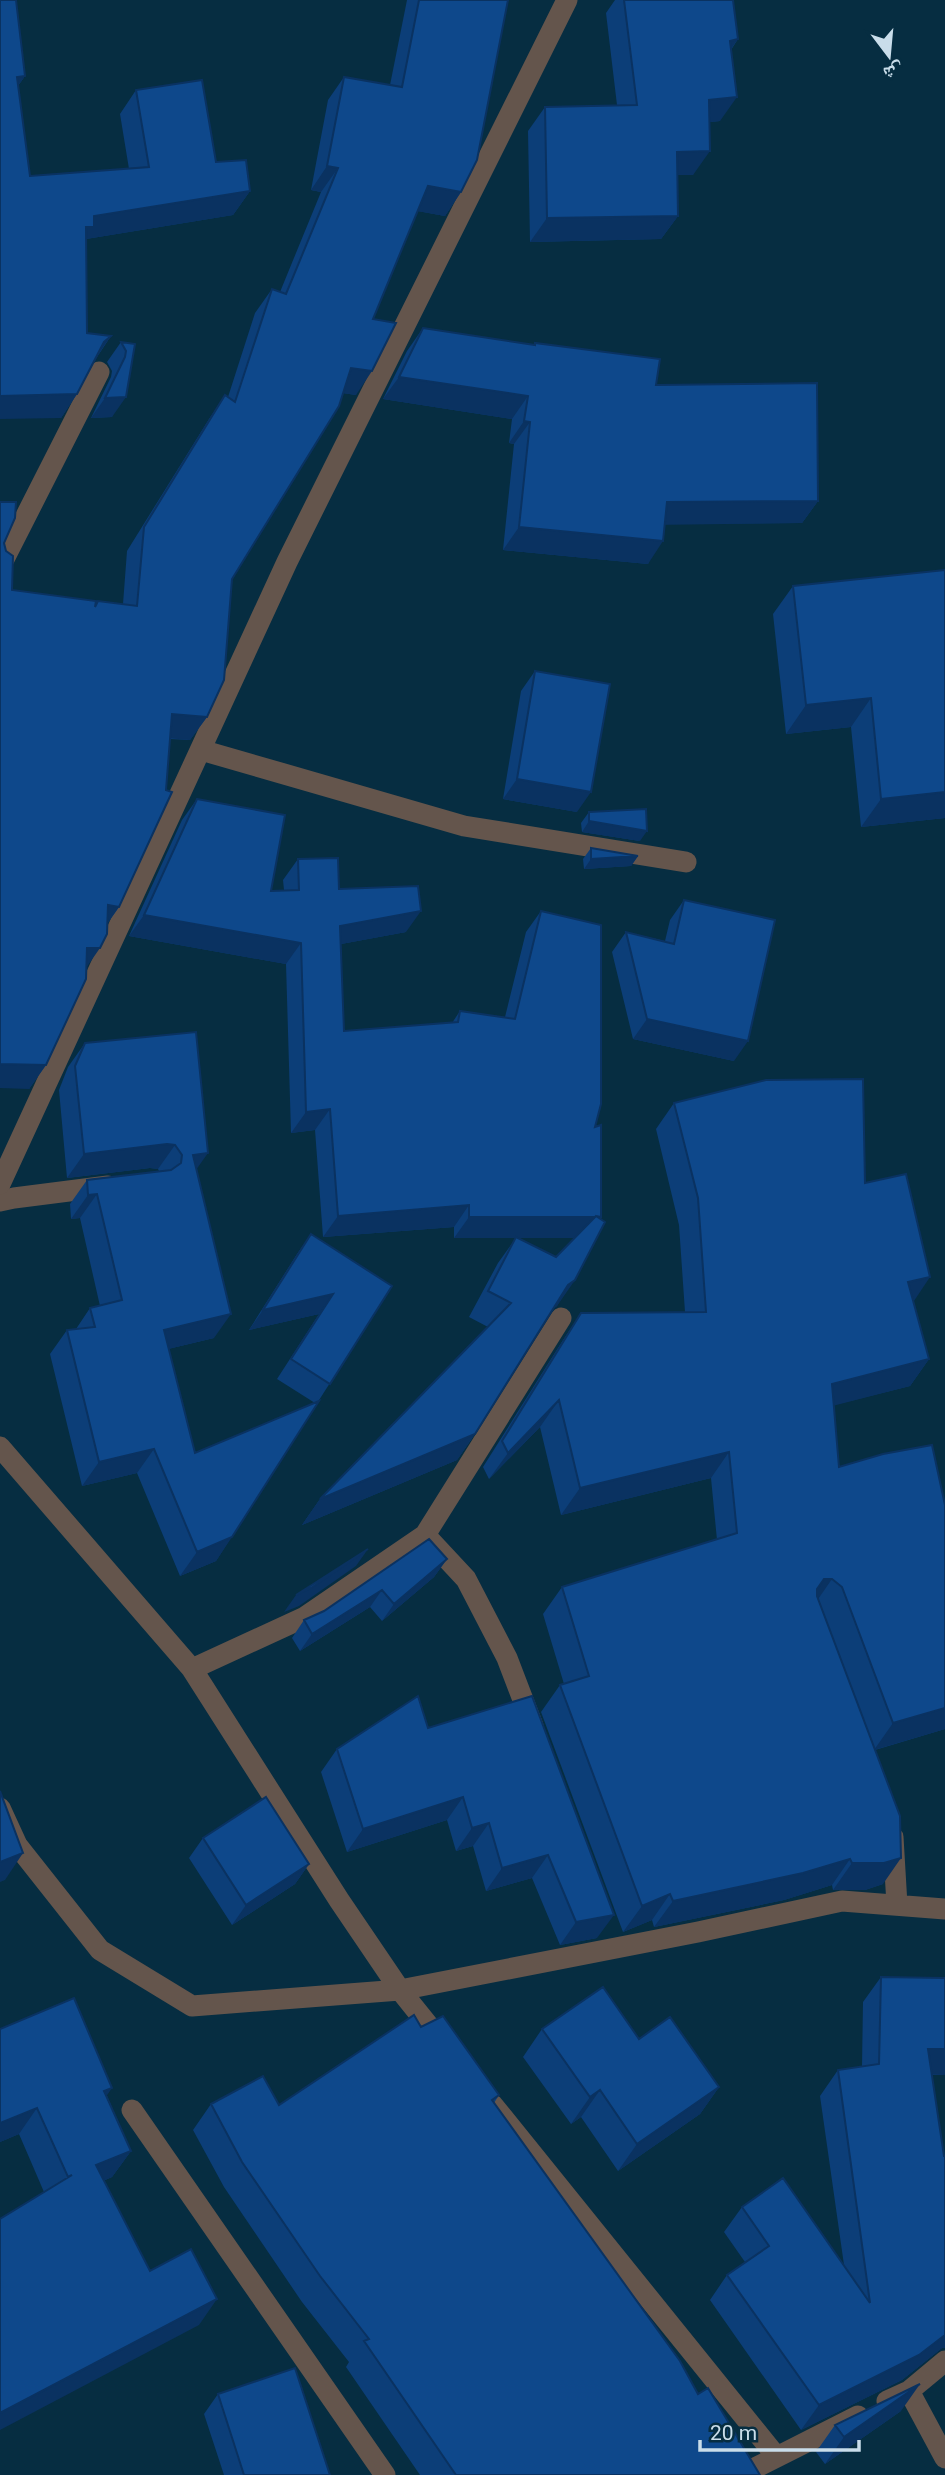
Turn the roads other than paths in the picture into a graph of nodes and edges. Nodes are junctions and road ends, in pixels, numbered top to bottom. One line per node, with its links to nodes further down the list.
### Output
1 (567, 0): 4 (street)
2 (99, 372): 3 (street)
3 (0, 567)
4 (201, 750): 5 (street); 6 (street)
5 (686, 862)
6 (0, 1184)
7 (124, 1184): 8 (street)
8 (0, 1201)
9 (561, 1318): 11 (street)
10 (0, 1447): 12 (street)
11 (425, 1535): 12 (street); 13 (street)
12 (192, 1669): 20 (street)
13 (540, 1746)
14 (0, 1808): 20 (street)
15 (884, 1814): 16 (street)
16 (897, 1905): 17 (street); 19 (street)
17 (945, 1909)
18 (605, 1923): 19 (street)
19 (615, 1948): 20 (street)
20 (400, 1990): 21 (street)
21 (461, 2066)
22 (479, 2087): 26 (street)
23 (132, 2110): 28 (street)
24 (945, 2361): 25 (street)
25 (909, 2390): 26 (street); 27 (street)
26 (776, 2456): 29 (street)
27 (945, 2458)
28 (385, 2475)
29 (741, 2475)

